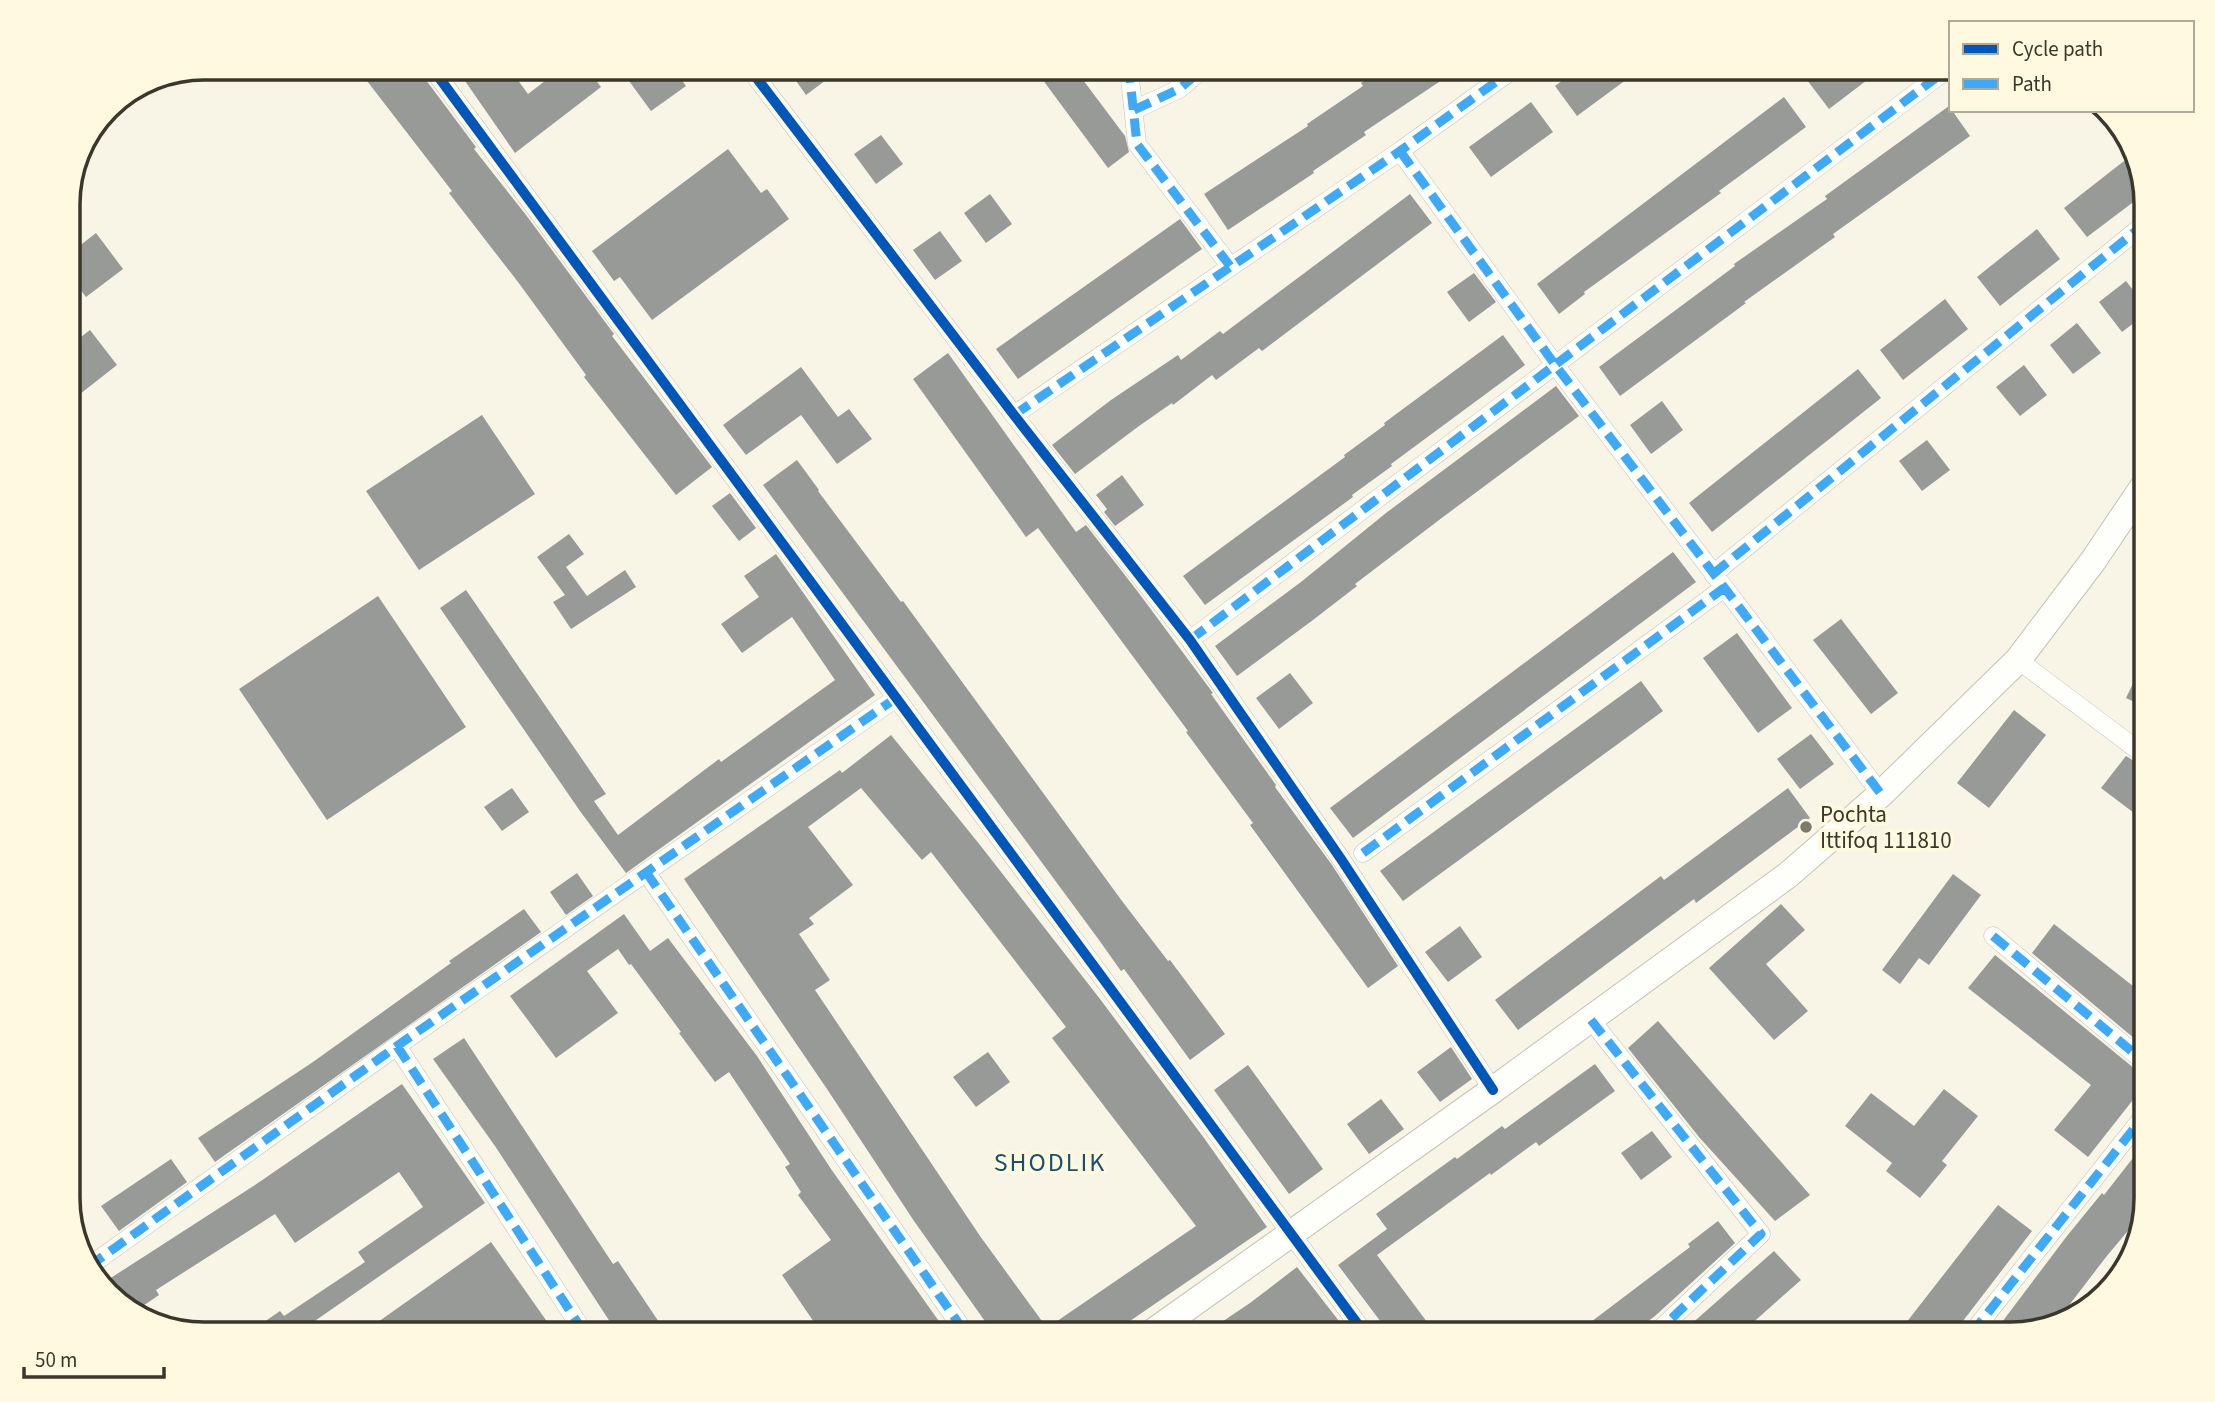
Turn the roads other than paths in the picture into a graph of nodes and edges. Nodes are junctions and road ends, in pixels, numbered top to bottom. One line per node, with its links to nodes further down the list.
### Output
1 (1130, 80): 7 (street)
2 (1190, 80): 7 (street)
3 (1498, 80): 8 (street)
4 (1933, 80): 11 (street)
5 (441, 81): 17 (street)
6 (759, 81): 12 (street)
7 (1134, 110): 10 (street)
8 (1400, 151): 10 (street); 11 (street)
9 (2134, 233): 14 (street)
10 (1230, 266): 12 (street)
11 (1556, 366): 14 (street); 15 (street)
12 (1014, 415): 15 (street)
13 (2134, 500): 16 (main road)
14 (1719, 581): 19 (street); 20 (street)
15 (1190, 640): 26 (street)
16 (2018, 660): 18 (street); 19 (main road)
17 (896, 698): 21 (street); 28 (street)
18 (2134, 747)
19 (1881, 794): 23 (main road)
20 (1363, 853)
21 (646, 872): 24 (street); 31 (street)
22 (1993, 936): 25 (street)
23 (1591, 1020): 26 (main road); 34 (street)
24 (397, 1046): 29 (street); 30 (street)
25 (2134, 1053)
26 (1493, 1090): 28 (main road)
27 (2134, 1128): 35 (street)
28 (1291, 1234): 32 (main road); 33 (street)
29 (98, 1260)
30 (577, 1322)
31 (958, 1322)
32 (1167, 1322)
33 (1355, 1322)
34 (1668, 1322)
35 (1981, 1322)

